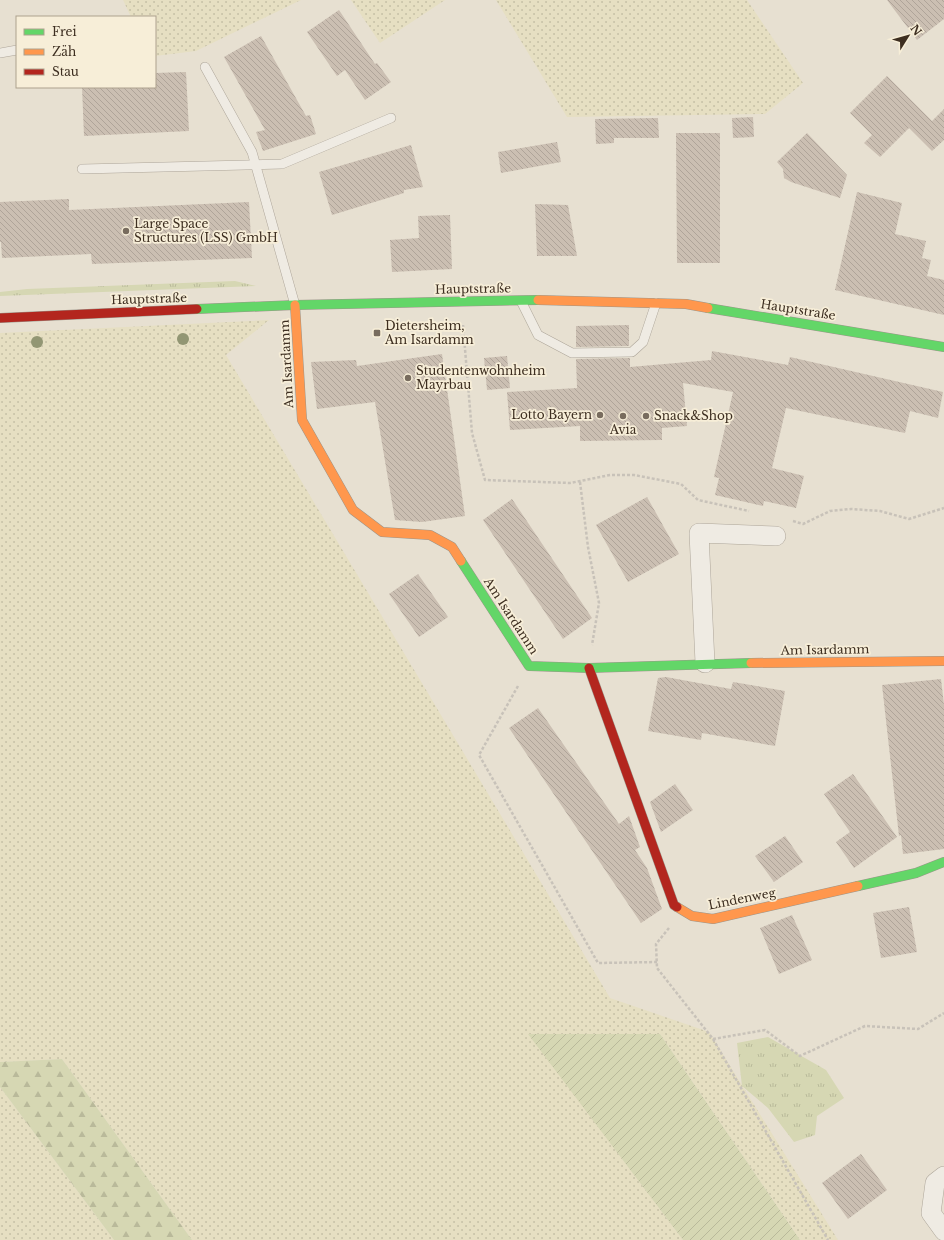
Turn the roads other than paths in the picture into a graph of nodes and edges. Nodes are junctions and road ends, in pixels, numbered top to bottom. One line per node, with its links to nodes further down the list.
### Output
1 (16, 50): 2 (lane)
2 (0, 53)
3 (205, 67): 5 (lane)
4 (391, 118): 5 (lane)
5 (255, 165): 6 (lane); 9 (lane)
6 (82, 169)
7 (521, 300): 8 (street, Hauptstraße); 8 (lane); 9 (street, Hauptstraße)
8 (656, 303): 11 (street, Hauptstraße)
9 (295, 305): 10 (street, Hauptstraße); 15 (street, Am Isardamm)
10 (0, 318)
11 (944, 347)
12 (776, 536): 14 (street)
13 (944, 661): 14 (street, Am Isardamm)
14 (705, 663): 15 (street, Am Isardamm)
15 (589, 668): 16 (street, Lindenweg)
16 (944, 862)
17 (944, 1176): 18 (street)
18 (944, 1231)

